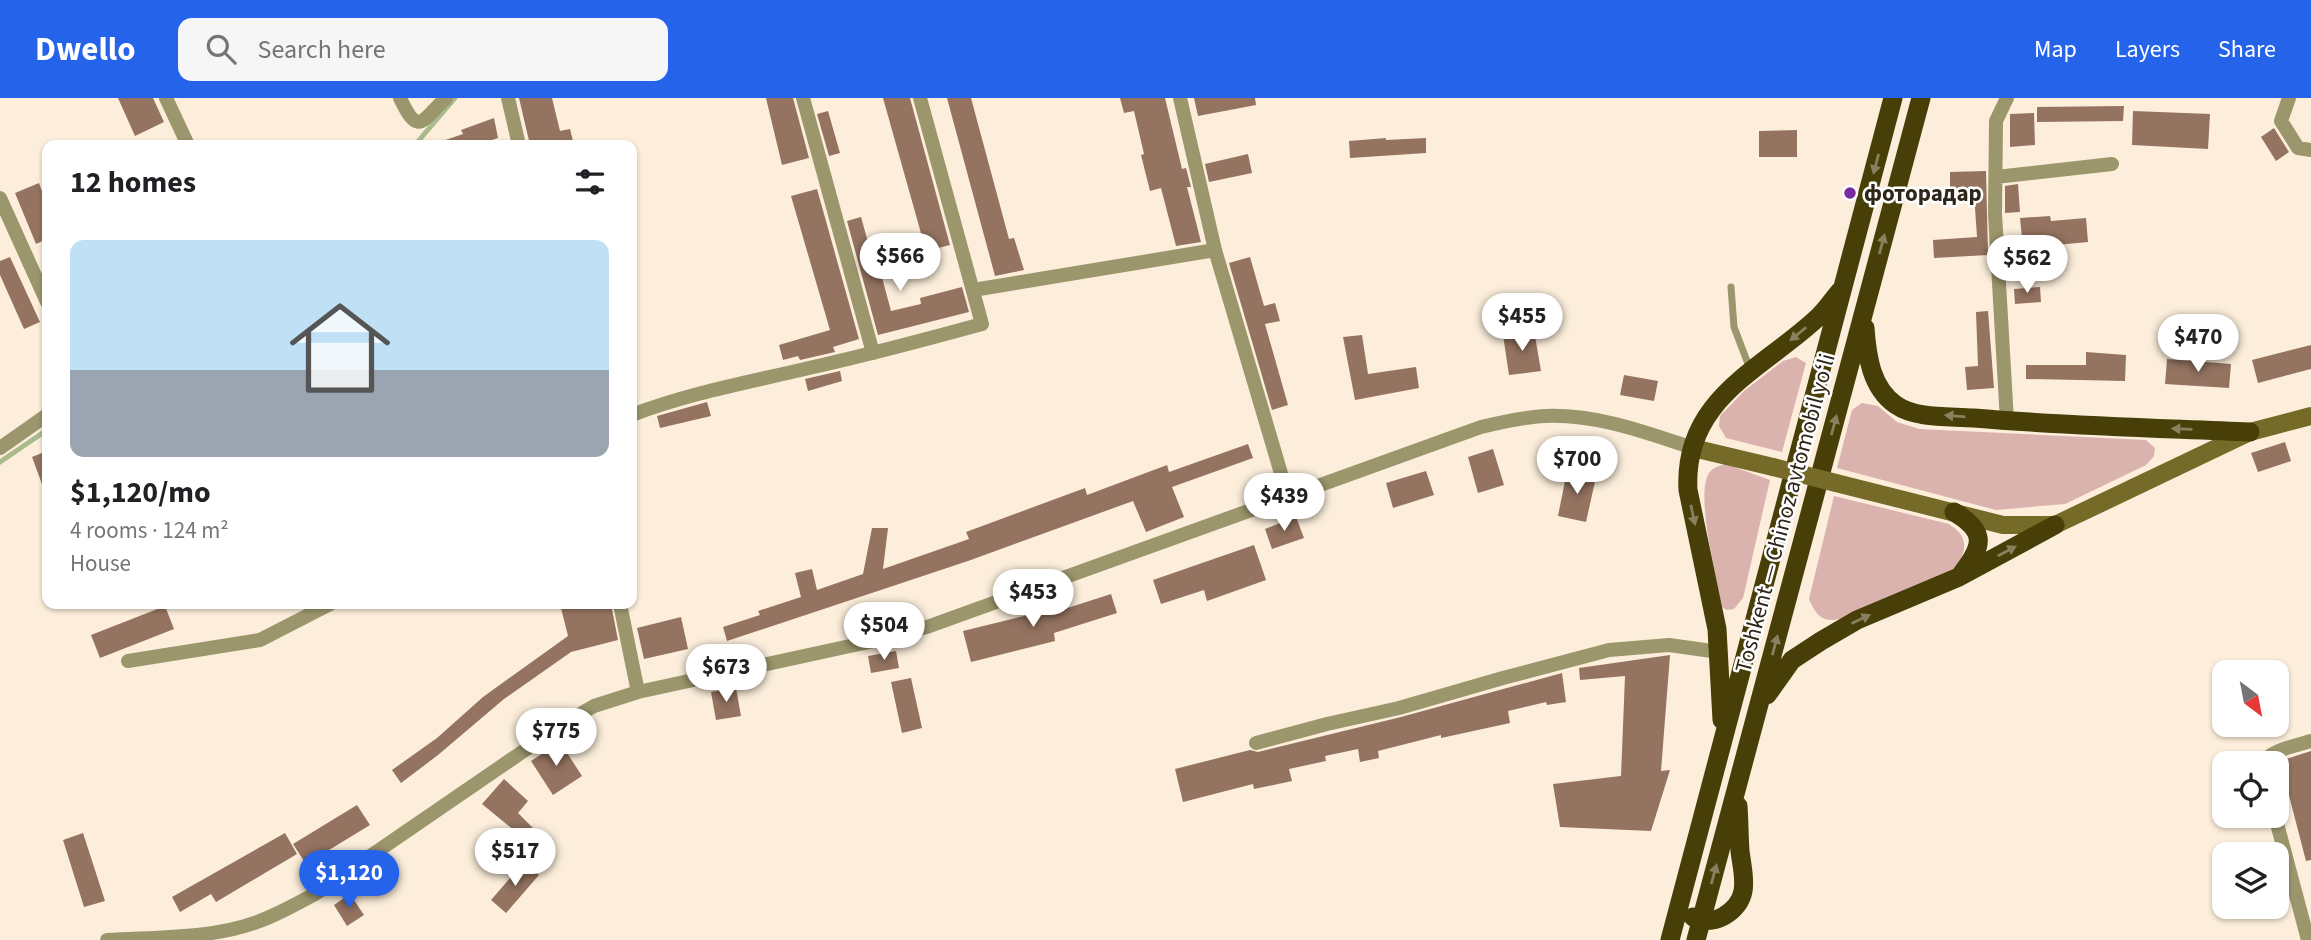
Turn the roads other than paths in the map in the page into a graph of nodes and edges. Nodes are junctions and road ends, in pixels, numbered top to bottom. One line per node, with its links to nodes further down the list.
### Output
1 (166, 98): 13 (street)
2 (400, 98): 3 (street)
3 (446, 98)
4 (508, 98): 14 (street)
5 (803, 98): 26 (street)
6 (920, 98): 23 (street)
7 (1180, 98): 20 (street)
8 (1893, 98): 12 (highway, Toshkent — Chinoz avtomobil yoʻli)
9 (1921, 98): 15 (highway, Toshkent — Chinoz avtomobil yoʻli)
10 (2007, 98): 18 (street)
11 (2289, 98): 16 (street)
12 (1885, 133): 15 (highway); 21 (highway, Toshkent — Chinoz avtomobil yoʻli, one-way to 21)
13 (186, 140)
14 (518, 140)
15 (1909, 142): 25 (highway, Toshkent — Chinoz avtomobil yoʻli, one-way to 15)
16 (2311, 150)
17 (2112, 164): 18 (street)
18 (1996, 177): 31 (street)
19 (0, 198): 24 (street)
20 (1215, 250): 23 (street); 35 (street)
21 (1844, 285): 27 (highway, one-way to 27); 46 (highway, Toshkent — Chinoz avtomobil yoʻli)
22 (1731, 287): 27 (lane)
23 (972, 290): 26 (street)
24 (42, 291)
25 (1864, 310): 31 (highway, one-way to 25); 44 (highway, Toshkent — Chinoz avtomobil yoʻli, one-way to 25)
26 (873, 353): 28 (street)
27 (1750, 369): 34 (highway)
28 (637, 413)
29 (2311, 416): 32 (main road)
30 (42, 419): 33 (street)
31 (2007, 421): 32 (highway, one-way to 31)
32 (2250, 432): 37 (main road)
33 (0, 448)
34 (1693, 448): 35 (street); 36 (main road, bridge); 41 (highway, one-way to 41)
35 (1288, 497): 43 (street)
36 (1954, 512): 37 (main road); 38 (highway)
37 (2055, 525): 38 (highway, one-way to 37)
38 (1959, 576): 44 (highway, one-way to 38)
39 (320, 609): 42 (street)
40 (621, 609): 43 (street)
41 (1719, 652): 46 (highway); 47 (street)
42 (128, 661)
43 (638, 692): 53 (street)
44 (1757, 710): 49 (highway, Toshkent — Chinoz avtomobil yoʻli)
45 (2311, 741): 48 (street)
46 (1723, 742): 51 (highway, Toshkent — Chinoz avtomobil yoʻli)
47 (1256, 743)
48 (2278, 751)
49 (1737, 787): 52 (highway, Toshkent — Chinoz avtomobil yoʻli, one-way to 49); 52 (highway)
50 (2279, 828): 55 (street)
51 (1680, 904): 52 (highway); 54 (highway, Toshkent — Chinoz avtomobil yoʻli)
52 (1699, 930)
53 (107, 940)
54 (1670, 940)
55 (2308, 940)

